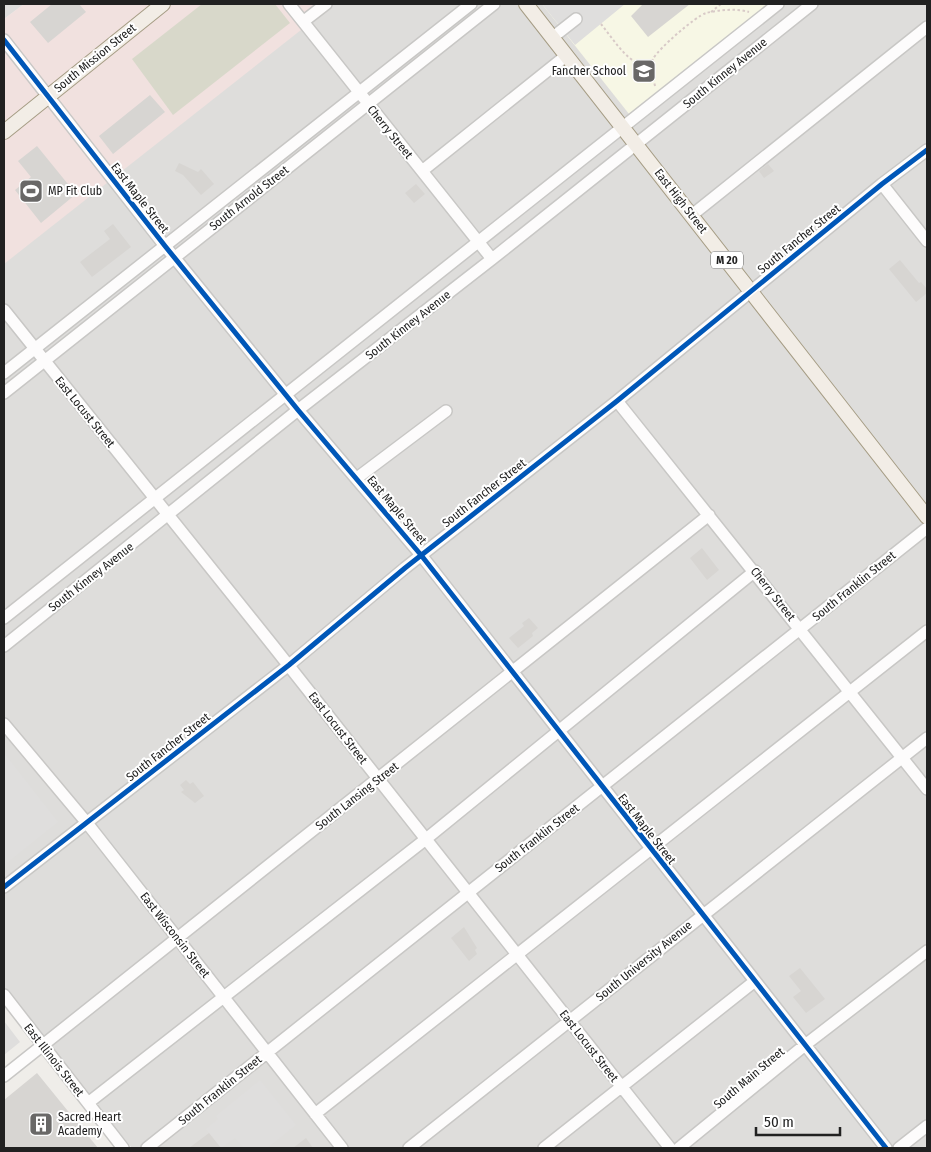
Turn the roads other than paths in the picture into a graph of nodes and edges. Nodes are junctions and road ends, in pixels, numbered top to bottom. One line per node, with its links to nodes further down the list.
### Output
1 (163, 4): 16 (main road, South Mission Street)
2 (290, 4): 10 (street, Cherry Street)
3 (326, 4): 10 (street)
4 (471, 4): 15 (street, South Arnold Street)
5 (494, 4): 17 (street, South Arnold Street)
6 (526, 4): 12 (main road, East High Street / M 20)
7 (778, 4): 18 (street, South Kinney Avenue)
8 (812, 4): 20 (street, South Kinney Avenue)
9 (576, 19): 12 (street)
10 (304, 21): 15 (street, Cherry Street)
11 (927, 27): 24 (street)
12 (553, 37): 14 (main road, East High Street / M 20)
13 (4, 40): 16 (street, East Maple Street)
14 (566, 55): 18 (main road, East High Street / M 20); 22 (street)
15 (358, 92): 17 (street, Cherry Street); 27 (street, South Arnold Street)
16 (48, 97): 19 (main road, South Mission Street); 27 (street, East Maple Street)
17 (368, 104): 22 (street, Cherry Street); 28 (street, South Arnold Street)
18 (623, 126): 20 (main road, East High Street / M 20); 26 (street, South Kinney Avenue)
19 (4, 132)
20 (637, 143): 24 (main road, East High Street / M 20); 29 (street, South Kinney Avenue)
21 (927, 150): 23 (street, South Fancher Street)
22 (422, 171): 26 (street, Cherry Street)
23 (882, 184): 25 (street); 30 (street, South Fancher Street)
24 (692, 215): 30 (main road, East High Street / M 20)
25 (927, 241)
26 (478, 242): 29 (street, Cherry Street); 36 (street, South Kinney Avenue)
27 (165, 246): 28 (street, East Maple Street); 32 (street, South Arnold Street)
28 (174, 257): 33 (street, South Arnold Street); 36 (street, East Maple Street)
29 (492, 259): 38 (street, South Kinney Avenue)
30 (752, 291): 37 (street, South Fancher Street); 44 (main road, East High Street / M 20)
31 (4, 310): 32 (street, East Locust Street)
32 (34, 349): 33 (street, East Locust Street); 34 (street, South Arnold Street)
33 (44, 361): 35 (street, South Arnold Street); 41 (street, East Locust Street)
34 (4, 373)
35 (4, 393)
36 (286, 394): 38 (street, East Maple Street); 41 (street, South Kinney Avenue)
37 (617, 401): 43 (street, Cherry Street); 46 (street, South Fancher Street)
38 (298, 410): 40 (street, East Maple Street); 42 (street, South Kinney Avenue)
39 (446, 411): 40 (street)
40 (358, 478): 46 (street, East Maple Street)
41 (155, 498): 42 (street, East Locust Street); 48 (street, South Kinney Avenue)
42 (169, 515): 51 (street, South Kinney Avenue); 52 (street, East Locust Street)
43 (709, 516): 47 (street, Cherry Street); 53 (street, South Lansing Street)
44 (927, 517)
45 (927, 528): 49 (street, South Franklin Street)
46 (421, 555): 52 (street, South Fancher Street); 53 (street, East Maple Street)
47 (756, 571): 49 (street, Cherry Street); 56 (street)
48 (4, 618)
49 (801, 629): 54 (street, Cherry Street); 60 (street, South Franklin Street)
50 (927, 631): 54 (street)
51 (4, 646)
52 (289, 665): 59 (street, East Locust Street); 62 (street, South Fancher Street)
53 (512, 672): 56 (street, East Maple Street); 59 (street, South Lansing Street)
54 (851, 691): 58 (street, Cherry Street); 64 (street)
55 (4, 724): 62 (street, East Wisconsin Street)
56 (558, 731): 60 (street, East Maple Street); 63 (street)
57 (927, 738): 58 (street, South University Avenue)
58 (903, 758): 61 (street, Cherry Street); 67 (street, South University Avenue)
59 (378, 780): 63 (street, East Locust Street); 68 (street, South Lansing Street)
60 (602, 786): 64 (street, East Maple Street); 66 (street, South Franklin Street)
61 (927, 789)
62 (87, 823): 65 (street, South Fancher Street); 68 (street, East Wisconsin Street)
63 (426, 839): 66 (street, East Locust Street); 73 (street)
64 (650, 850): 67 (street, East Maple Street); 70 (street)
65 (4, 887)
66 (468, 891): 70 (street, East Locust Street); 77 (street, South Franklin Street)
67 (702, 915): 71 (street, East Maple Street); 74 (street, South University Avenue)
68 (177, 937): 73 (street, East Wisconsin Street); 75 (street, South Lansing Street)
69 (927, 951): 76 (street, South Main Street)
70 (517, 954): 74 (street, East Locust Street); 81 (street)
71 (755, 981): 76 (street, East Maple Street); 79 (street)
72 (4, 995): 75 (street, East Illinois Street)
73 (223, 996): 77 (street, East Wisconsin Street); 80 (street)
74 (569, 1020): 79 (street, East Locust Street); 86 (street, South University Avenue)
75 (43, 1045): 78 (street, South Lansing Street); 80 (street, East Illinois Street)
76 (805, 1045): 89 (street, South Main Street); 90 (street, East Maple Street)
77 (268, 1052): 81 (street, East Wisconsin Street); 84 (street, South Franklin Street)
78 (4, 1076)
79 (622, 1087): 87 (street); 88 (street, East Locust Street)
80 (88, 1102): 83 (street, East Illinois Street)
81 (315, 1114): 85 (street, East Wisconsin Street)
82 (927, 1126): 91 (street)
83 (123, 1148)
84 (147, 1148)
85 (342, 1148)
86 (409, 1148)
87 (544, 1148)
88 (670, 1148)
89 (679, 1148)
90 (886, 1148)
91 (899, 1148)

